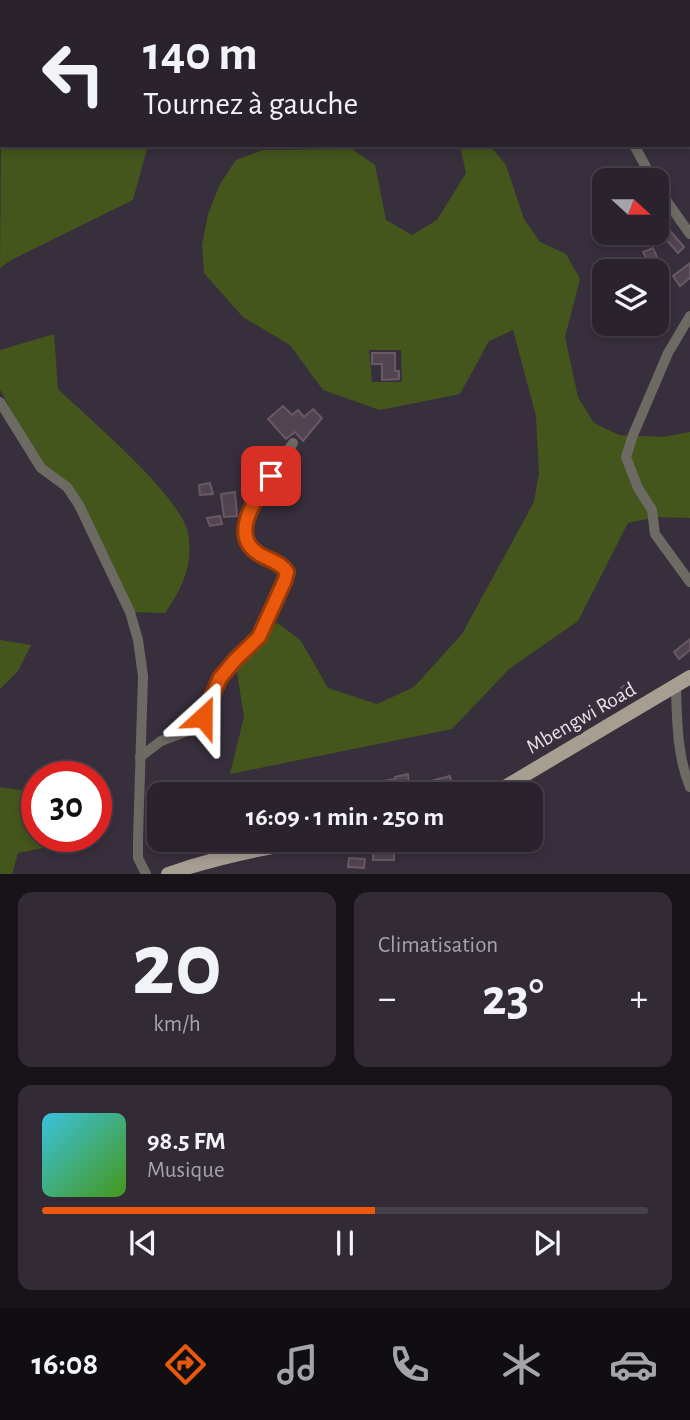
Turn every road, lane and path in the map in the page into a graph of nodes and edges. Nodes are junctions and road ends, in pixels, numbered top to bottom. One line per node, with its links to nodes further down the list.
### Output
1 (635, 147): 2 (street)
2 (646, 168)
3 (669, 204): 4 (street)
4 (690, 234)
5 (690, 316): 8 (street)
6 (0, 402): 11 (street)
7 (293, 443): 11 (street)
8 (690, 582)
9 (690, 677): 10 (main road, Mbengwi Road)
10 (676, 687): 12 (main road, Mbengwi Road); 13 (street)
11 (140, 757): 15 (street)
12 (514, 782)
13 (690, 787)
14 (244, 852): 16 (main road)
15 (146, 874)
16 (168, 874)

